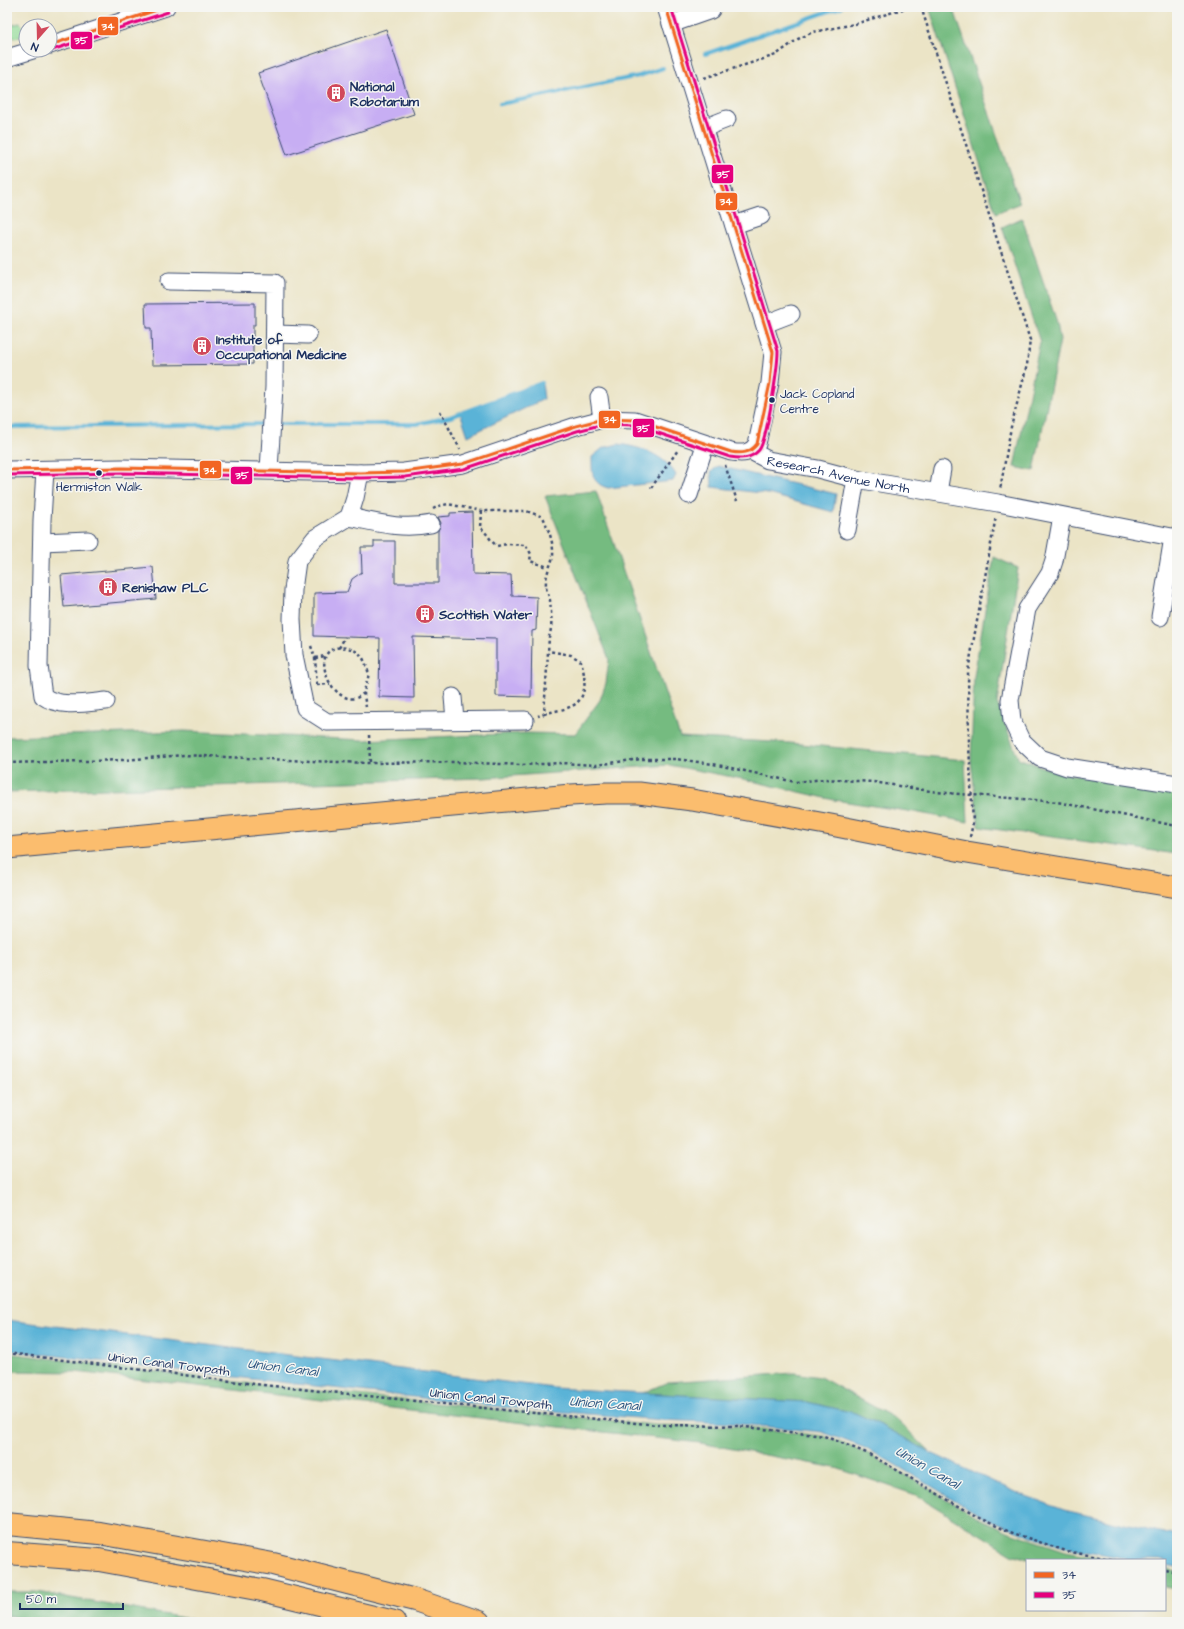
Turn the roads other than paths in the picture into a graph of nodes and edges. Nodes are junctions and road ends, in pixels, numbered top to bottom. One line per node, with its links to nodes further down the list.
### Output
1 (166, 7): 5 (street)
2 (666, 7): 4 (street)
3 (710, 7): 4 (street)
4 (671, 24): 9 (street)
5 (58, 41)
6 (18, 55): 7 (street)
7 (7, 58)
8 (727, 119): 9 (street)
9 (704, 128): 11 (street)
10 (761, 216): 11 (street)
11 (734, 226): 14 (street)
12 (169, 281): 15 (street)
13 (791, 314): 14 (street)
14 (765, 324): 20 (street)
15 (275, 334): 16 (street); 24 (street)
16 (308, 335)
17 (599, 397): 18 (street)
18 (602, 419): 19 (street, Research Avenue North); 25 (street, Research Avenue North)
19 (705, 445): 20 (street, Research Avenue North); 28 (street)
20 (751, 451): 26 (street, Research Avenue North)
21 (942, 469): 27 (street)
22 (7, 470): 23 (street, Research Avenue North)
23 (45, 470): 24 (street, Research Avenue North); 35 (street)
24 (269, 470): 25 (street, Research Avenue North)
25 (360, 473): 30 (street)
26 (856, 478): 27 (street, Research Avenue North); 32 (street)
27 (938, 492): 29 (street, Research Avenue North)
28 (689, 496)
29 (1062, 516): 33 (street, Research Avenue North); 42 (street)
30 (349, 517): 31 (street); 40 (street)
31 (423, 526)
32 (847, 530)
33 (1175, 537): 36 (street)
34 (88, 540): 35 (street)
35 (42, 542): 39 (street)
36 (1172, 569): 37 (street)
37 (1160, 617)
38 (453, 697): 40 (street)
39 (106, 702)
40 (455, 720): 41 (street)
41 (525, 720)
42 (1177, 784)
43 (7, 848): 44 (main road)
44 (1177, 887)
45 (7, 1524): 48 (highway)
46 (7, 1553): 47 (highway)
47 (394, 1622)
48 (479, 1622)

